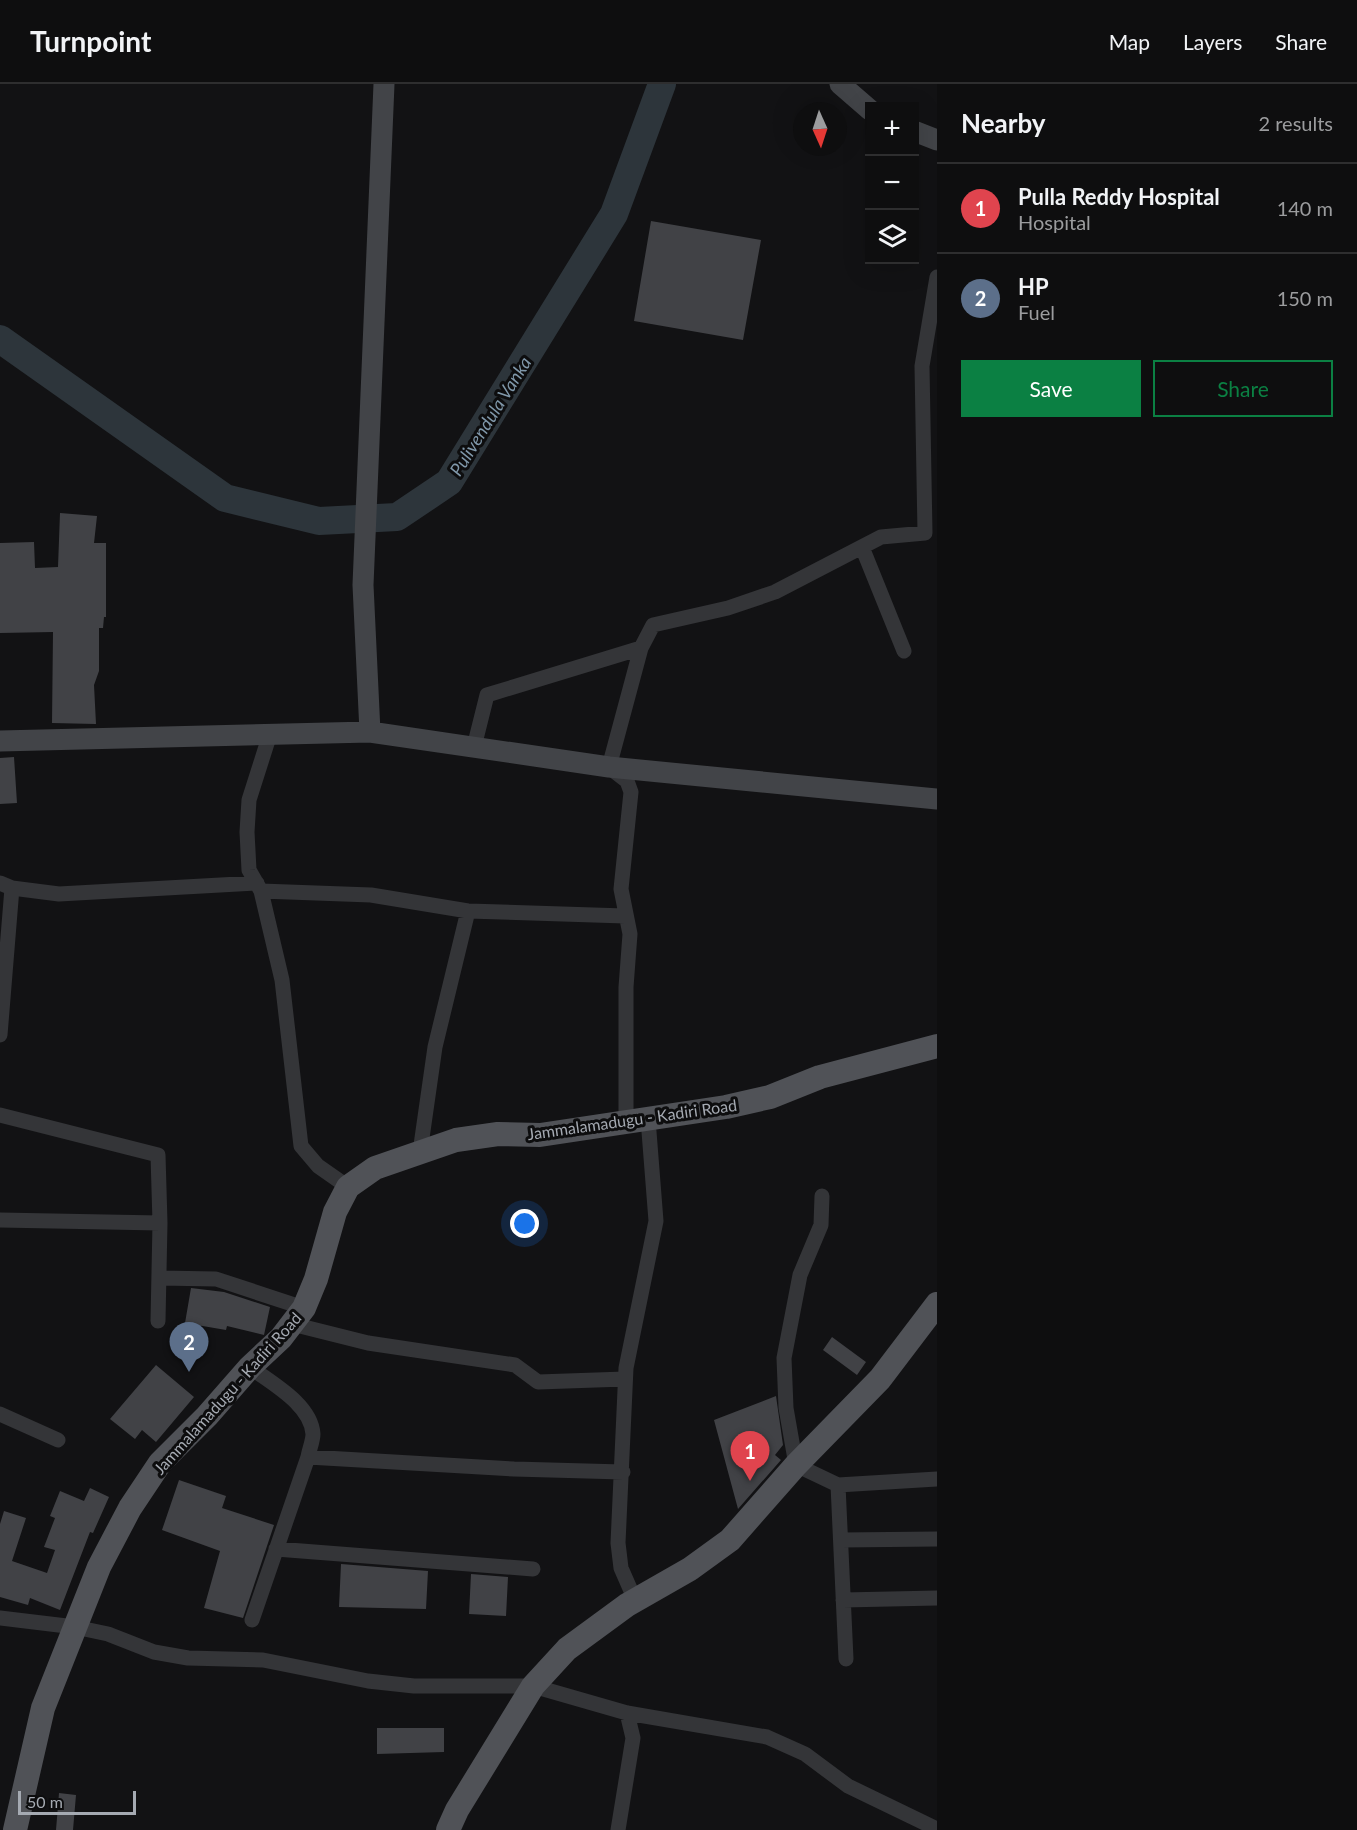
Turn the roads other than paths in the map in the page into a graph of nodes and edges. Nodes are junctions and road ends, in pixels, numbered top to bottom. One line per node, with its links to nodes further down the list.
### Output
1 (384, 84): 10 (main road)
2 (840, 84): 3 (main road)
3 (865, 106)
4 (919, 133): 5 (main road)
5 (937, 140)
6 (937, 277): 7 (street)
7 (862, 547): 8 (street); 9 (street)
8 (641, 648): 13 (street); 14 (street)
9 (904, 651)
10 (370, 732): 11 (main road); 13 (main road)
11 (270, 734): 12 (main road); 17 (street)
12 (0, 741)
13 (474, 747): 14 (main road)
14 (609, 767): 15 (main road); 19 (street)
15 (937, 799)
16 (6, 885): 17 (street); 20 (street)
17 (259, 887): 18 (street); 25 (street)
18 (468, 910): 19 (street); 24 (street)
19 (625, 916): 23 (street)
20 (0, 1035)
21 (937, 1046): 23 (main road, Jammalamadugu - Kadiri Road)
22 (0, 1115): 28 (street)
23 (637, 1121): 24 (main road, Jammalamadugu - Kadiri Road); 34 (street)
24 (420, 1152): 25 (main road, Jammalamadugu - Kadiri Road)
25 (348, 1187): 31 (main road, Jammalamadugu - Kadiri Road)
26 (822, 1196): 38 (street)
27 (0, 1220): 28 (street)
28 (160, 1223): 29 (street)
29 (160, 1278): 31 (street); 32 (street)
30 (937, 1304): 38 (main road)
31 (298, 1316): 33 (main road, Jammalamadugu - Kadiri Road); 34 (street)
32 (158, 1321)
33 (250, 1367): 37 (street); 51 (main road, Jammalamadugu - Kadiri Road)
34 (626, 1379): 39 (street)
35 (0, 1414): 36 (street)
36 (58, 1440)
37 (308, 1457): 39 (street); 44 (street)
38 (796, 1466): 41 (street); 47 (main road)
39 (623, 1472): 47 (street)
40 (937, 1479): 41 (street)
41 (838, 1485): 43 (street)
42 (937, 1539): 43 (street)
43 (841, 1540): 48 (street)
44 (276, 1549): 45 (street); 50 (street)
45 (533, 1569)
46 (937, 1598): 48 (street)
47 (635, 1600): 53 (main road)
48 (843, 1600): 52 (street)
49 (0, 1618): 51 (street)
50 (252, 1620)
51 (75, 1627): 53 (street); 56 (main road, Jammalamadugu - Kadiri Road)
52 (846, 1659)
53 (533, 1686): 54 (street); 57 (main road)
54 (627, 1713): 55 (street); 58 (street)
55 (937, 1829)
56 (15, 1830)
57 (448, 1830)
58 (618, 1830)

